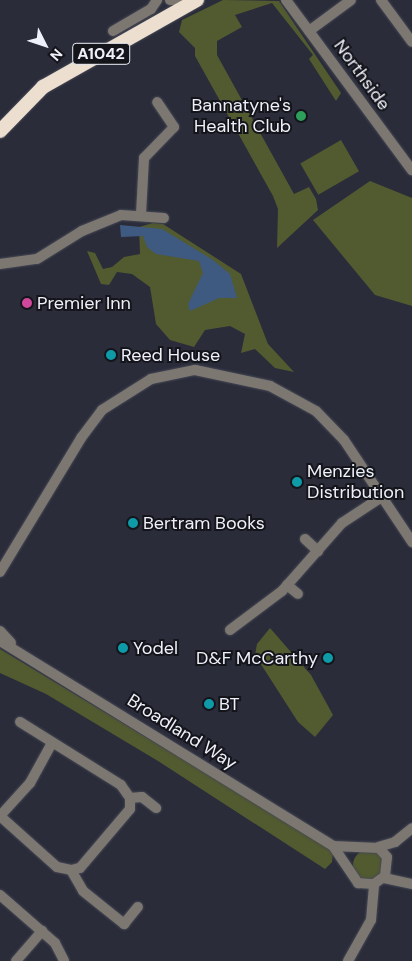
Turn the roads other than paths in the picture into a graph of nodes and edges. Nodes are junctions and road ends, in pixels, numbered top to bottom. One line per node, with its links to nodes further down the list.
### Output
1 (157, 0): 8 (street)
2 (170, 0): 3 (street)
3 (177, 0)
4 (197, 0): 12 (highway, A1042)
5 (286, 0): 9 (street, Northside)
6 (352, 0): 9 (street)
7 (381, 0): 10 (street)
8 (113, 31)
9 (309, 31): 13 (street, Northside)
10 (412, 42)
11 (158, 102): 14 (street)
12 (0, 131)
13 (412, 170)
14 (141, 214): 15 (street); 16 (street)
15 (164, 218)
16 (0, 264)
17 (380, 498): 18 (street); 20 (street); 21 (street)
18 (410, 535)
19 (305, 539): 20 (street)
20 (318, 551): 22 (street)
21 (0, 572)
22 (287, 585): 23 (street); 24 (street)
23 (298, 594)
24 (230, 630)
25 (0, 631): 27 (street, Broadland Way)
26 (0, 641): 27 (street, Broadland Way)
27 (14, 646): 35 (street, Broadland Way)
28 (20, 722): 29 (street)
29 (52, 743): 30 (street); 32 (street)
30 (130, 798): 31 (street); 40 (street)
31 (156, 808)
32 (0, 816): 40 (street)
33 (412, 828): 34 (street)
34 (395, 842): 36 (street, Broadland Way); 38 (street)
35 (333, 846): 37 (street, Broadland Way); 39 (street, Broadland Way)
36 (378, 847): 37 (street, Broadland Way); 38 (street)
37 (356, 848): 39 (street)
38 (388, 860): 41 (street); 42 (street)
39 (348, 865): 45 (street, Broadland Way)
40 (71, 870): 48 (street)
41 (384, 878): 42 (street); 43 (street)
42 (401, 879): 44 (street)
43 (374, 884): 45 (street); 47 (street)
44 (412, 884)
45 (363, 885): 47 (street, Broadland Way)
46 (0, 895): 49 (street)
47 (371, 900): 52 (street)
48 (138, 908)
49 (42, 931): 50 (street); 51 (street)
50 (16, 961)
51 (64, 961)
52 (348, 961)

